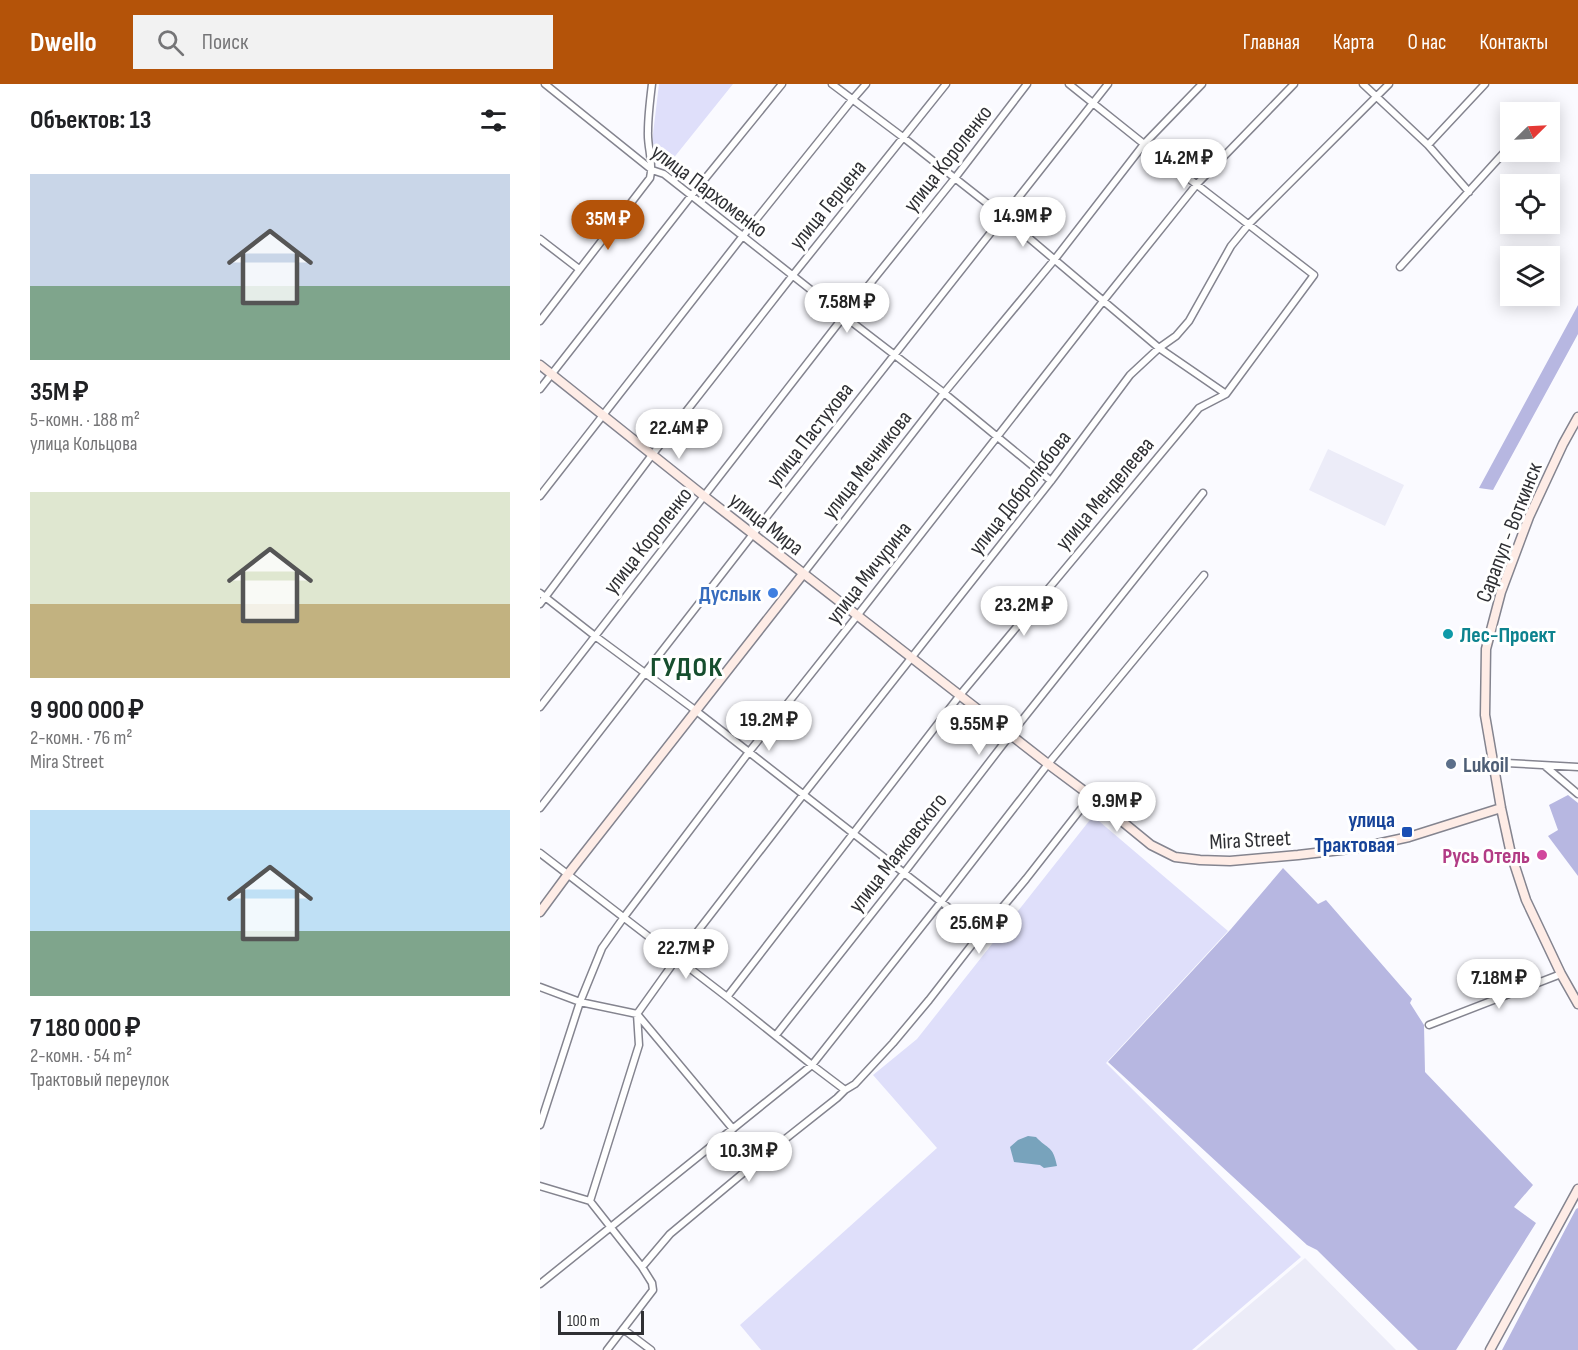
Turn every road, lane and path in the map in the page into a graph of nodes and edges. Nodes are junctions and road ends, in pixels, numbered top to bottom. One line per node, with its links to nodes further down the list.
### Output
1 (545, 84): 22 (street, улица Пархоменко)
2 (652, 84): 22 (street)
3 (782, 84): 26 (street)
4 (832, 84): 16 (street)
5 (866, 84): 16 (street)
6 (946, 84): 18 (street, улица Герцена)
7 (1028, 84): 23 (street, улица Короленко)
8 (1069, 84): 17 (street)
9 (1108, 84): 17 (street, улица Пастухова)
10 (1202, 84): 19 (street, улица Мечникова)
11 (1294, 84): 24 (street, улица Мичурина)
12 (1363, 84): 15 (street)
13 (1389, 84): 15 (street, улица Добролюбова)
14 (1485, 84): 20 (street)
15 (1377, 97): 20 (street); 28 (street, улица Добролюбова)
16 (852, 100): 18 (street); 29 (street)
17 (1094, 103): 19 (street); 27 (street, улица Пастухова)
18 (904, 138): 23 (street); 34 (street, улица Герцена)
19 (1144, 144): 24 (street); 31 (street, улица Мечникова)
20 (1428, 145): 25 (street)
21 (1500, 157): 25 (street)
22 (652, 170): 26 (street, улица Пархоменко); 33 (street)
23 (955, 178): 27 (street); 36 (street, улица Короленко)
24 (1197, 184): 28 (street); 35 (street, улица Мичурина)
25 (1469, 192): 32 (street)
26 (691, 196): 29 (street, улица Пархоменко); 41 (street)
27 (1003, 216): 31 (street); 39 (street, улица Пастухова)
28 (1249, 224): 38 (street, улица Добролюбова); 44 (street, улица Менделеева)
29 (742, 237): 34 (street, улица Пархоменко); 45 (street)
30 (540, 239): 33 (street)
31 (1055, 259): 35 (street); 43 (street, улица Мечникова)
32 (1400, 267)
33 (579, 269): 37 (street)
34 (793, 275): 36 (street, улица Пархоменко); 48 (street, улица Герцена)
35 (1104, 300): 38 (street); 47 (street, улица Мичурина)
36 (844, 316): 39 (street, улица Пархоменко); 52 (street, улица Короленко)
37 (540, 321)
38 (1159, 348): 44 (street); 49 (street, улица Добролюбова)
39 (895, 355): 43 (street, улица Пархоменко); 53 (street, улица Пастухова)
40 (540, 364): 41 (main road, улица Мира)
41 (552, 374): 42 (street); 45 (main road, улица Мира)
42 (540, 389)
43 (944, 393): 47 (street, улица Пархоменко); 54 (street, улица Мечникова)
44 (1226, 394): 62 (street, улица Менделеева)
45 (602, 415): 48 (main road, улица Мира); 51 (street)
46 (1578, 417): 69 (main road, Сарапул - Воткинск)
47 (997, 437): 49 (street, улица Пархоменко); 58 (street, улица Мичурина)
48 (652, 455): 52 (main road, улица Мира); 56 (street, улица Герцена)
49 (1051, 481): 60 (street, улица Добролюбова)
50 (1203, 493): 65 (street, улица Маяковского)
51 (540, 496)
52 (704, 496): 53 (main road, улица Мира); 59 (street, улица Короленко)
53 (753, 534): 54 (main road, улица Мира); 61 (street, улица Пастухова)
54 (803, 574): 58 (main road, Mira Street); 64 (main road, улица Мечникова)
55 (1204, 575): 68 (street)
56 (543, 595): 57 (street, улица Герцена); 59 (street)
57 (540, 604)
58 (857, 616): 60 (main road, Mira Street); 66 (street, улица Мичурина)
59 (595, 636): 61 (street); 63 (street, улица Короленко)
60 (912, 657): 62 (main road, Mira Street); 73 (street, улица Добролюбова)
61 (645, 672): 64 (street); 75 (street, улица Пастухова)
62 (960, 695): 65 (main road, Mira Street); 77 (street, улица Менделеева)
63 (540, 707)
64 (695, 710): 66 (street); 80 (main road, улица Мечникова)
65 (1011, 734): 68 (main road, Mira Street); 79 (street, улица Маяковского)
66 (749, 752): 73 (street); 83 (street, улица Мичурина)
67 (1578, 757): 71 (street)
68 (1048, 764): 74 (main road, Mira Street); 81 (street)
69 (1493, 764): 70 (street); 76 (main road, Сарапул - Воткинск)
70 (1544, 766): 71 (street); 72 (street)
71 (1576, 767)
72 (1578, 794)
73 (803, 795): 77 (street); 85 (street, улица Добролюбова)
74 (1092, 796): 76 (main road, Mira Street); 84 (street)
75 (540, 808)
76 (1501, 808): 86 (main road, Сарапул - Воткинск)
77 (853, 834): 79 (street); 88 (street, улица Менделеева)
78 (540, 853): 80 (street)
79 (904, 873): 81 (street); 93 (street, улица Маяковского)
80 (568, 874): 82 (main road, улица Мечникова); 83 (street)
81 (941, 902): 84 (street); 94 (street)
82 (540, 912)
83 (624, 917): 85 (street); 89 (street, улица Мичурина)
84 (981, 933): 95 (street)
85 (677, 958): 88 (street); 91 (street, улица Добролюбова)
86 (1561, 974): 90 (main road, Сарапул - Воткинск); 92 (street)
87 (540, 987): 89 (street)
88 (727, 997): 93 (street)
89 (580, 1002): 91 (street); 96 (street, улица Мичурина)
90 (1578, 1004)
91 (637, 1014): 97 (street); 100 (street)
92 (1429, 1025)
93 (776, 1035): 94 (street)
94 (812, 1065): 95 (street); 97 (street)
95 (845, 1090): 102 (street)
96 (540, 1125)
97 (733, 1129): 101 (street)
98 (540, 1186): 100 (street)
99 (1578, 1189): 107 (main road)
100 (590, 1201): 101 (street)
101 (611, 1226): 102 (street); 103 (street)
102 (642, 1267): 104 (street)
103 (540, 1284)
104 (623, 1329): 105 (street); 106 (street)
105 (607, 1350)
106 (651, 1350)
107 (1490, 1350)

